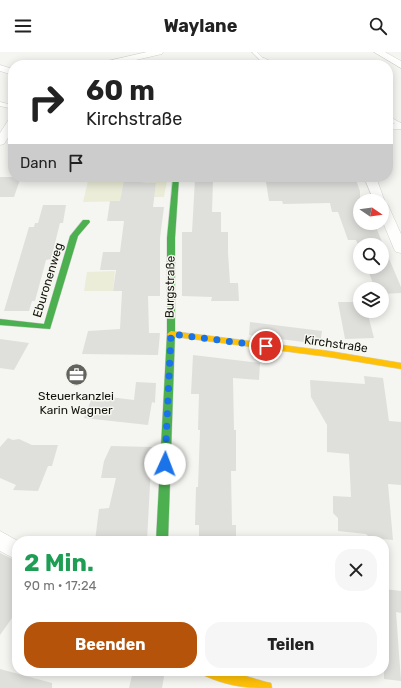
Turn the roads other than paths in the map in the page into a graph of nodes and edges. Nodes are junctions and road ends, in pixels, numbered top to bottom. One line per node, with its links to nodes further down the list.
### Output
1 (120, 52): 5 (street)
2 (159, 52): 6 (street)
3 (254, 52): 7 (lane)
4 (378, 52): 8 (street)
5 (130, 60)
6 (137, 60)
7 (264, 60)
8 (391, 60)
9 (8, 129): 10 (street)
10 (0, 142)
11 (176, 182): 18 (street, Burgstraße)
12 (372, 182): 13 (street)
13 (377, 194)
14 (389, 220): 16 (street)
15 (86, 222): 17 (street, Eburonenweg)
16 (399, 241)
17 (0, 322)
18 (171, 334): 19 (street, Kirchstraße); 20 (street, Burgstraße)
19 (401, 366)
20 (162, 536)
21 (0, 540): 22 (street)
22 (12, 548)
23 (223, 676): 24 (street)
24 (266, 688)

